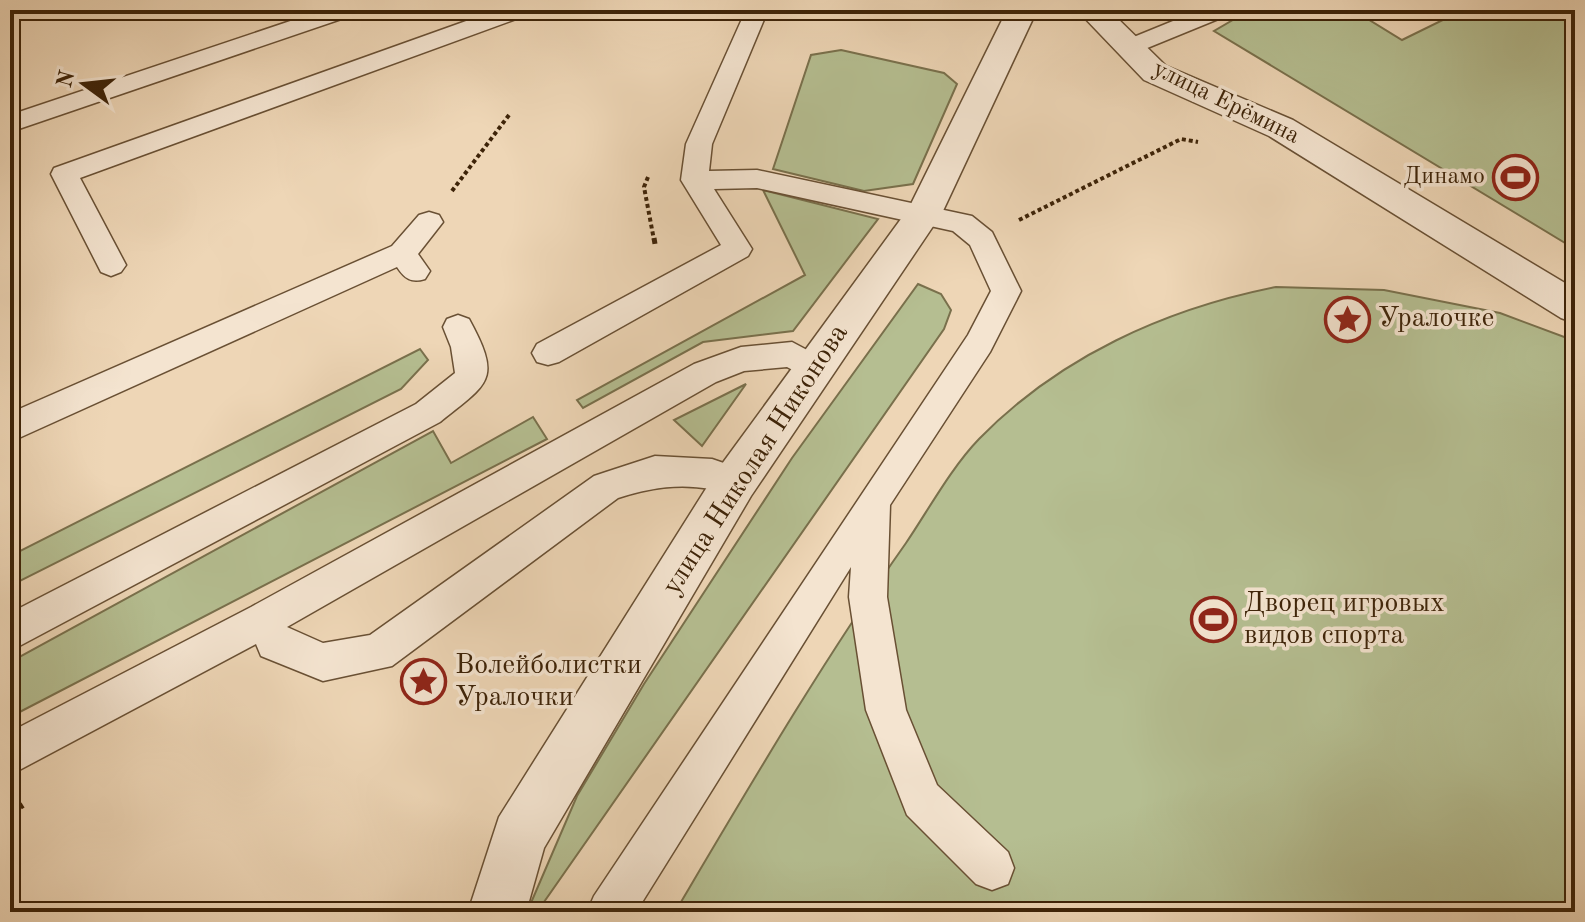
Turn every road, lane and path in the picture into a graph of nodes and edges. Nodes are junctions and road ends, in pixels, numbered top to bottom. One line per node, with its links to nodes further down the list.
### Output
1 (345, 10): 9 (lane)
2 (519, 10): 17 (lane)
3 (757, 10): 12 (lane)
4 (1022, 10): 13 (street, улица Николая Никонова)
5 (1092, 10): 7 (street, улица Ерёмина)
6 (1220, 10): 7 (lane)
7 (1127, 48): 18 (street, улица Ерёмина)
8 (509, 115): 14 (path)
9 (10, 124)
10 (1212, 145): 15 (path)
11 (650, 173): 16 (path)
12 (695, 180): 13 (lane); 20 (lane)
13 (924, 213): 15 (lane); 21 (street, улица Николая Никонова)
14 (429, 222): 22 (lane)
15 (982, 239): 24 (lane)
16 (643, 251)
17 (111, 265)
18 (1575, 308)
19 (458, 327): 26 (lane)
20 (548, 353)
21 (813, 368): 23 (street, улица Николая Никонова); 25 (lane)
22 (10, 428)
23 (735, 482): 25 (lane); 29 (street, улица Николая Никонова)
24 (873, 502): 28 (lane); 30 (lane)
25 (264, 620): 27 (lane)
26 (10, 633)
27 (10, 754)
28 (992, 868)
29 (497, 912)
30 (610, 912)

